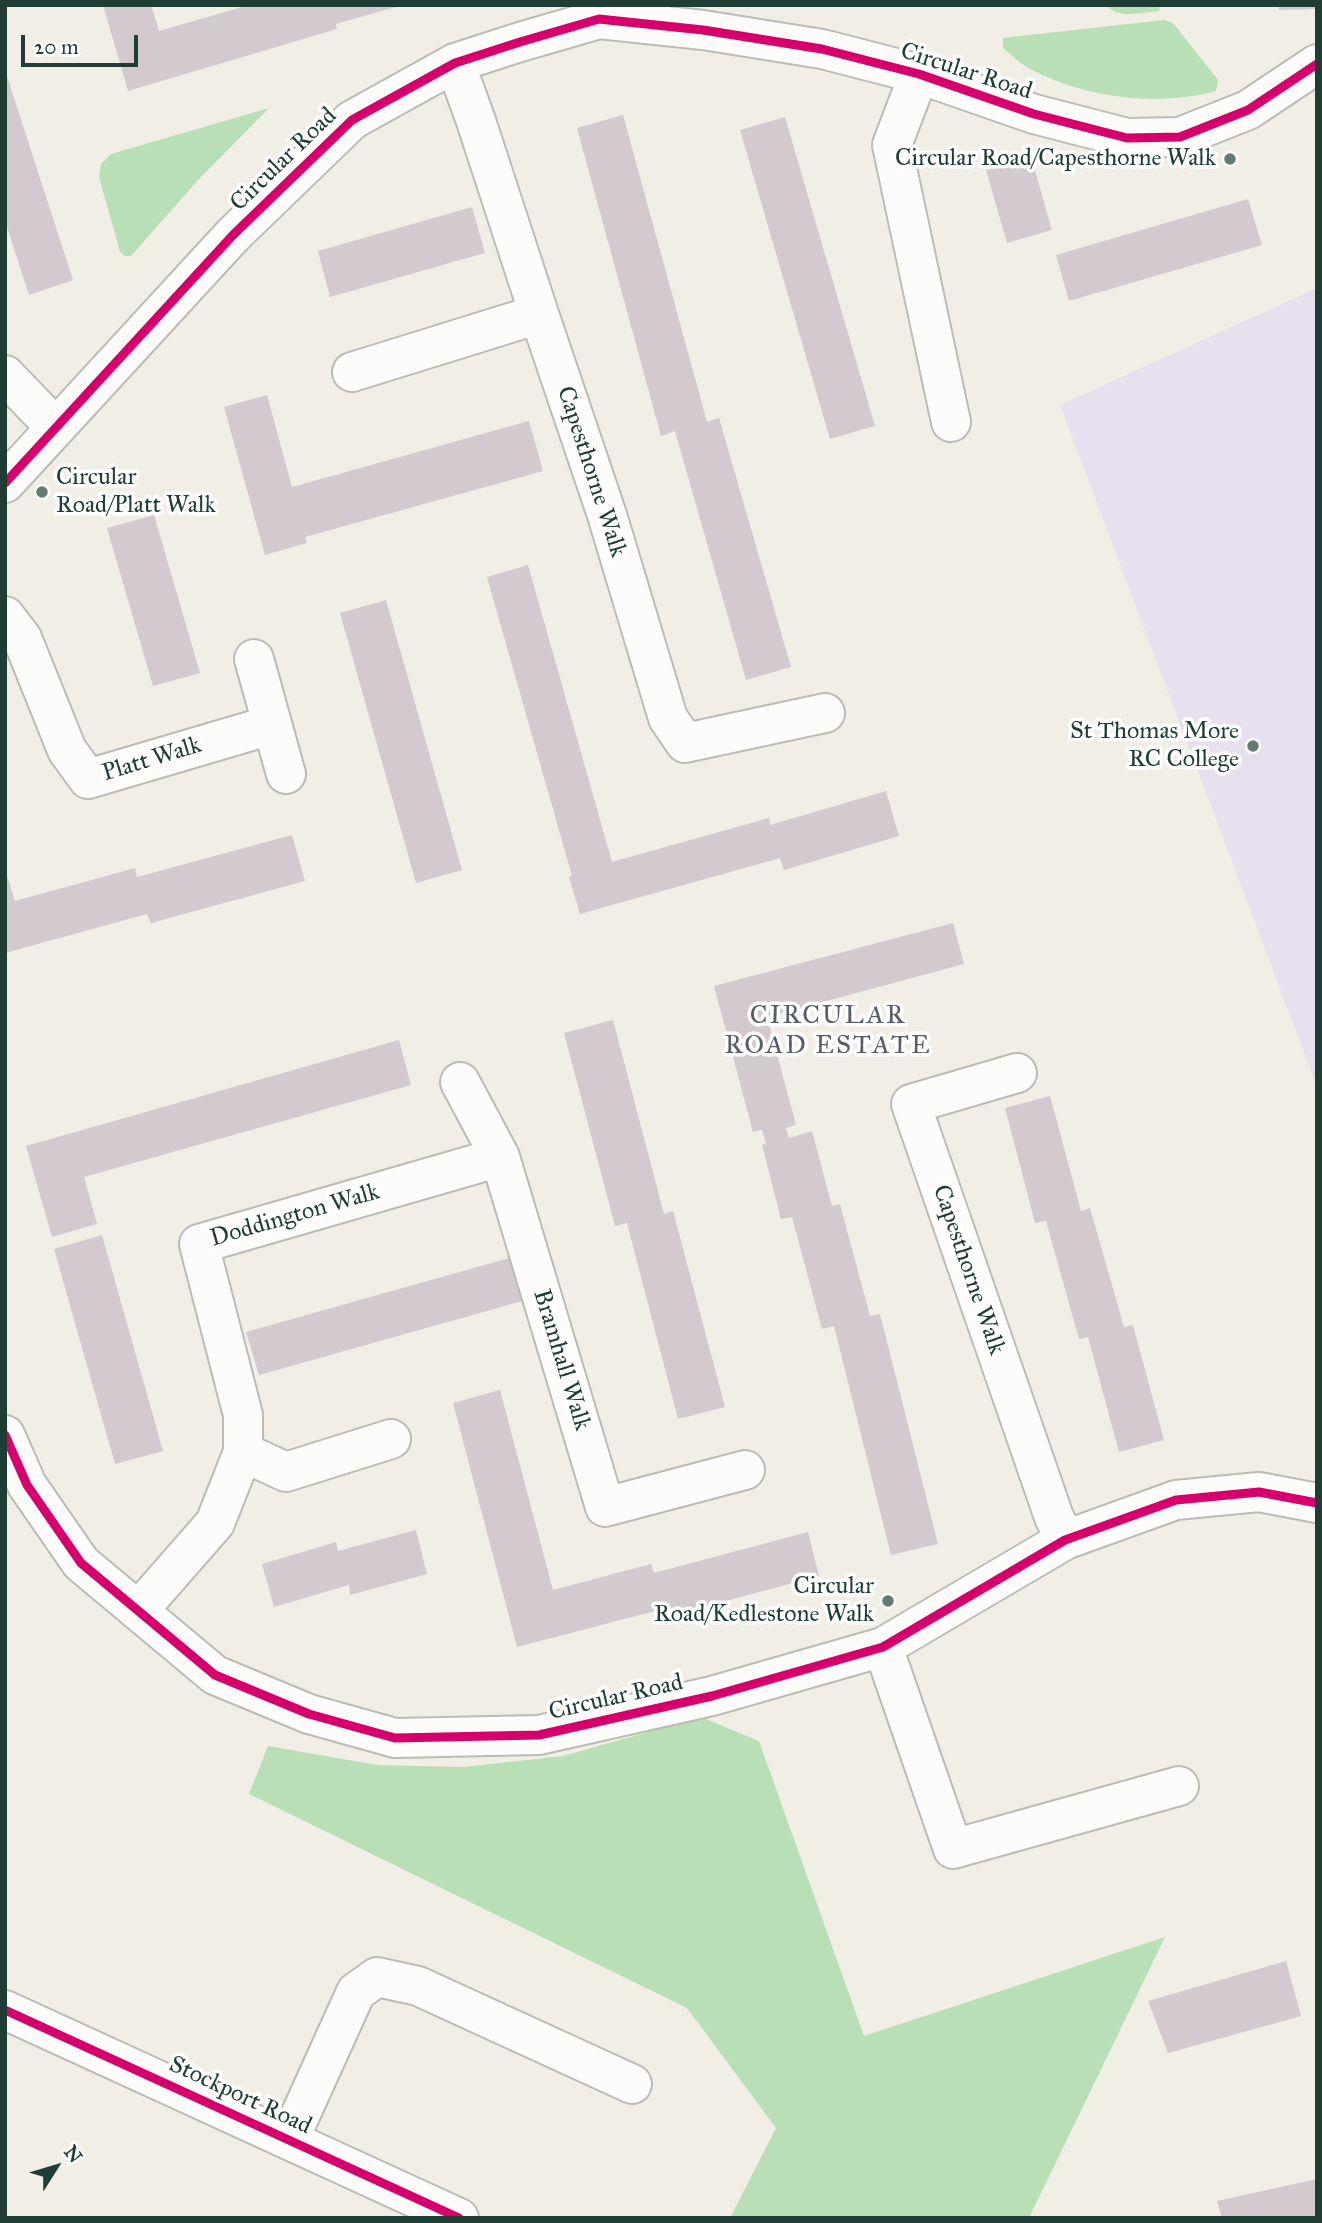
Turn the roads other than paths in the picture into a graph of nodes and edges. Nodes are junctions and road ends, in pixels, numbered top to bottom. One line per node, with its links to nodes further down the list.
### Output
1 (600, 12): 2 (main road, Circular Road); 4 (main road, Circular Road)
2 (455, 63): 5 (main road, Capesthorne Walk); 9 (main road, Circular Road)
3 (1317, 64): 4 (main road, Circular Road)
4 (919, 74): 8 (main road)
5 (539, 314): 6 (main road); 13 (main road, Capesthorne Walk)
6 (352, 372)
7 (5, 376): 9 (main road)
8 (951, 422)
9 (55, 427): 10 (main road, Circular Road)
10 (5, 482)
11 (5, 616): 14 (main road, Platt Walk)
12 (254, 659): 14 (main road)
13 (825, 712)
14 (271, 725): 15 (main road)
15 (286, 774)
16 (1017, 1073): 24 (main road, Capesthorne Walk)
17 (460, 1082): 18 (main road, Bramhall Walk)
18 (500, 1157): 21 (main road, Doddington Walk); 22 (main road, Bramhall Walk)
19 (5, 1435): 25 (main road, Circular Road)
20 (391, 1439): 21 (main road)
21 (243, 1452): 25 (main road, Doddington Walk)
22 (745, 1470)
23 (1317, 1503): 24 (main road, Circular Road)
24 (1065, 1540): 26 (main road, Circular Road)
25 (138, 1611): 26 (main road, Circular Road)
26 (883, 1647): 27 (main road)
27 (1179, 1786)
28 (5, 2010): 30 (main road, Stockport Road)
29 (632, 2084): 30 (main road)
30 (289, 2140): 31 (main road, Stockport Road)
31 (459, 2218)

